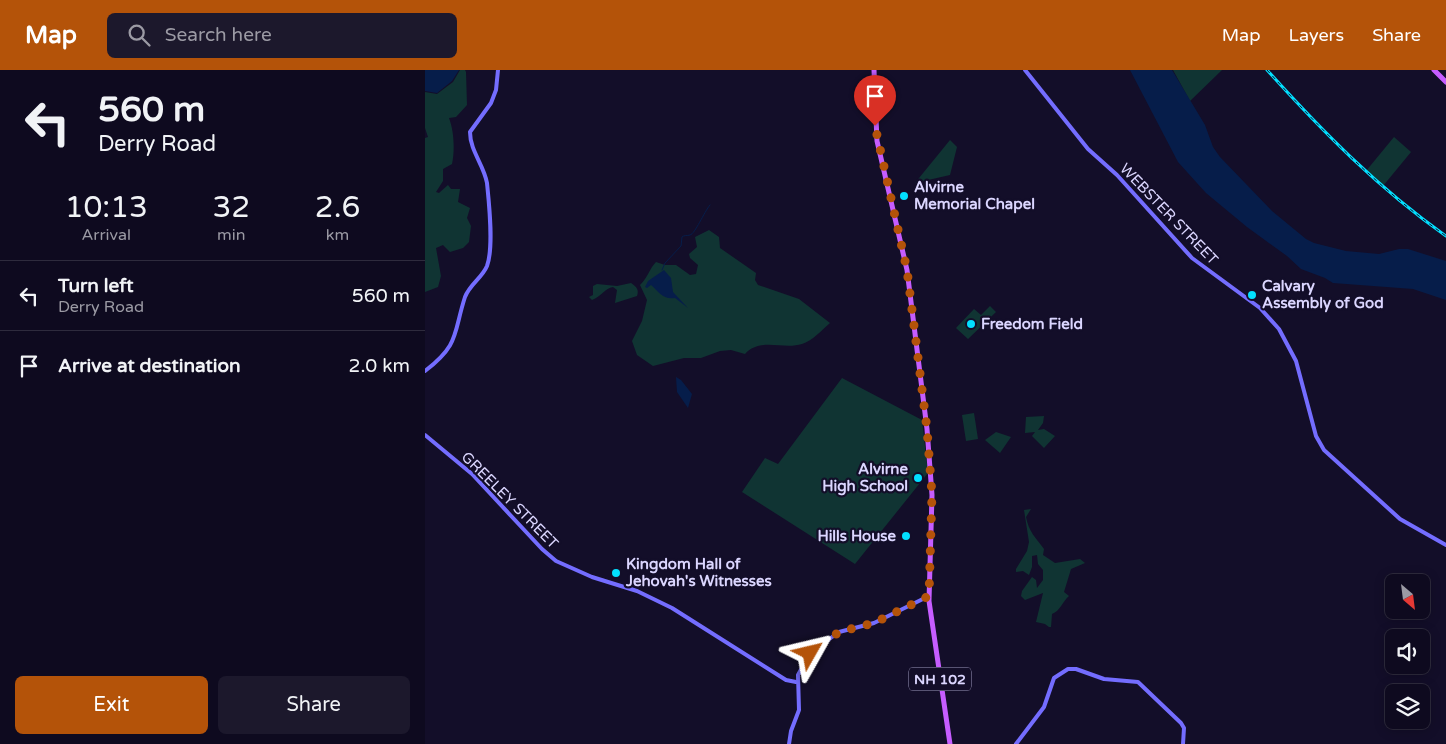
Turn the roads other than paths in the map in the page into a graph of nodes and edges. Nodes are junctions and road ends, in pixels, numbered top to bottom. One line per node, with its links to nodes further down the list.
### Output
1 (497, 70): 6 (street)
2 (874, 70): 9 (main road, NH 102)
3 (1025, 70): 8 (street, WEBSTER STREET)
4 (1434, 70): 5 (main road)
5 (1446, 82)
6 (425, 371)
7 (425, 436): 10 (street, GREELEY STREET)
8 (1446, 545)
9 (927, 598): 10 (street); 12 (main road, NH 102)
10 (796, 682): 11 (street)
11 (789, 744)
12 (950, 744)
13 (1016, 744): 14 (street)
14 (1183, 744)

